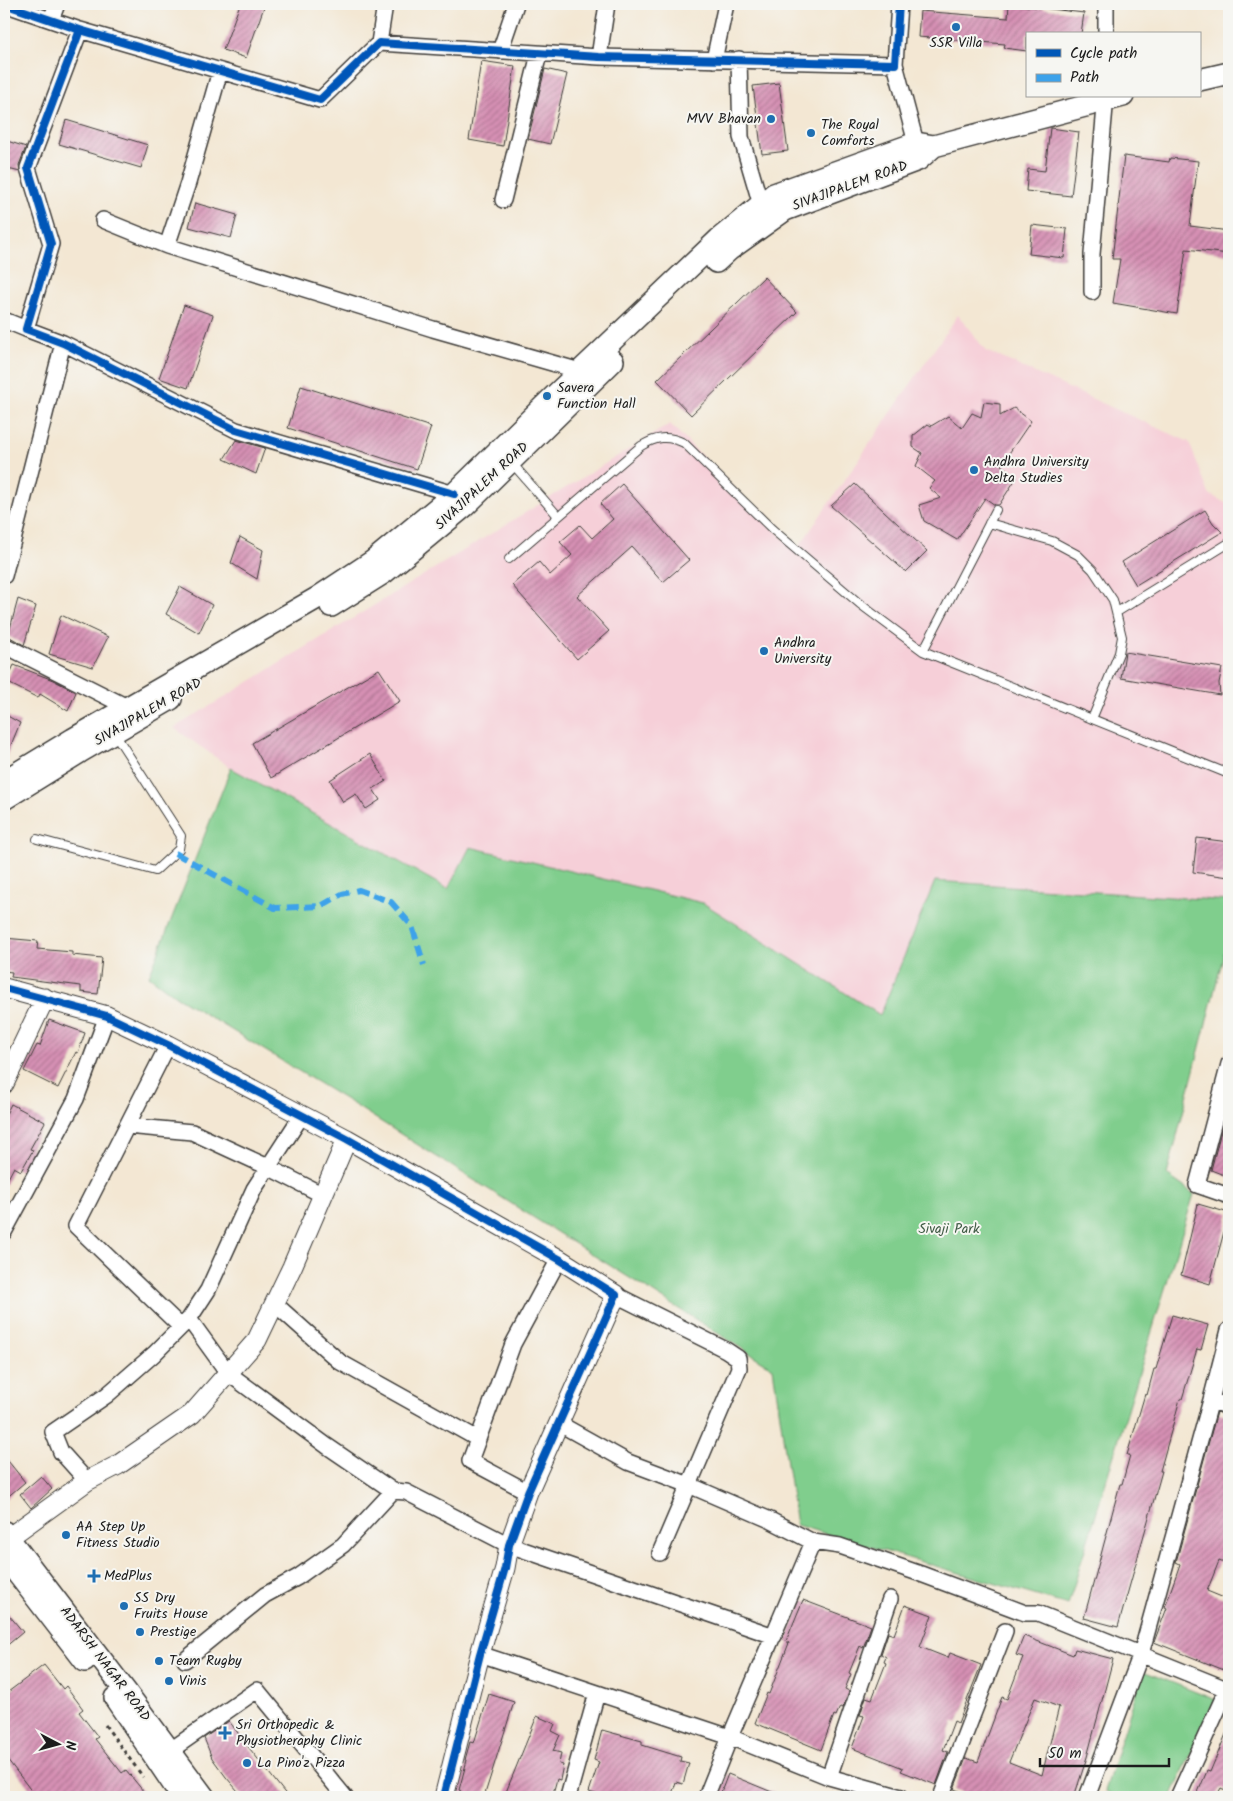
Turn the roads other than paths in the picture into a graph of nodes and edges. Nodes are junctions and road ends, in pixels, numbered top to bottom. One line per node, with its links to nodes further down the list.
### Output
1 (4, 4): 9 (street)
2 (56, 4): 9 (street)
3 (385, 4): 12 (street)
4 (516, 4): 13 (street)
5 (607, 4): 15 (street)
6 (726, 4): 17 (street)
7 (899, 4): 18 (street)
8 (1106, 4): 11 (street)
9 (51, 20): 10 (street)
10 (80, 30): 19 (street); 31 (street)
11 (1106, 32)
12 (378, 43): 13 (street); 19 (street)
13 (500, 51): 14 (street)
14 (539, 54): 15 (street); 25 (street)
15 (599, 57): 17 (street)
16 (739, 59): 17 (street); 18 (street); 26 (street)
17 (714, 60)
18 (895, 64): 24 (street)
19 (220, 71): 28 (street)
20 (1229, 73): 21 (main road)
21 (1200, 80)
22 (1108, 98): 24 (main road, SIVAJIPALEM ROAD)
23 (1112, 98): 29 (street)
24 (925, 144): 26 (main road, SIVAJIPALEM ROAD); 34 (main road, SIVAJIPALEM ROAD)
25 (503, 200)
26 (761, 205): 33 (main road, SIVAJIPALEM ROAD)
27 (102, 220): 28 (street)
28 (167, 246): 33 (street)
29 (1092, 292)
30 (4, 320): 31 (street)
31 (26, 329): 32 (street)
32 (63, 343): 35 (street); 41 (street)
33 (580, 371): 35 (main road, SIVAJIPALEM ROAD)
34 (510, 461): 37 (lane); 45 (main road, SIVAJIPALEM ROAD)
35 (454, 494): 45 (main road, SIVAJIPALEM ROAD)
36 (996, 510): 38 (lane)
37 (558, 516): 40 (lane); 44 (lane)
38 (989, 523): 42 (lane); 44 (lane)
39 (1229, 543): 42 (lane)
40 (509, 559)
41 (4, 576)
42 (1116, 612): 46 (lane)
43 (4, 645): 45 (street)
44 (923, 651): 46 (lane)
45 (131, 713): 47 (main road, SIVAJIPALEM ROAD)
46 (1092, 719): 48 (lane)
47 (111, 725): 49 (main road, SIVAJIPALEM ROAD); 50 (main road, SIVAJIPALEM ROAD); 51 (lane)
48 (1229, 774)
49 (4, 781)
50 (4, 800)
51 (37, 839)
52 (4, 988): 53 (street)
53 (45, 998): 54 (street); 57 (street)
54 (107, 1016): 55 (street); 64 (street)
55 (168, 1045): 58 (street); 59 (street)
56 (1229, 1064): 63 (street)
57 (4, 1084)
58 (302, 1115): 60 (street); 61 (street)
59 (127, 1126): 61 (street); 68 (street)
60 (347, 1139): 62 (street); 65 (street)
61 (268, 1167): 62 (street); 68 (street)
62 (323, 1195): 67 (street)
63 (1229, 1196)
64 (4, 1232)
65 (559, 1259): 66 (street); 74 (street)
66 (616, 1295): 73 (street); 76 (street)
67 (274, 1303): 70 (street); 74 (street)
68 (185, 1323): 70 (street); 75 (street)
69 (1229, 1330): 71 (street)
70 (228, 1373): 75 (street); 77 (street)
71 (1211, 1400): 72 (street); 87 (street)
72 (1229, 1407)
73 (558, 1422): 76 (street); 78 (street)
74 (478, 1439): 78 (street)
75 (87, 1481): 79 (street)
76 (689, 1485): 80 (street); 82 (street)
77 (394, 1491): 81 (street); 88 (street)
78 (528, 1492): 81 (street)
79 (5, 1542): 92 (main road, ADARSH NAGAR ROAD); 94 (main road, ADARSH NAGAR ROAD)
80 (813, 1542): 85 (street); 87 (street)
81 (509, 1545): 85 (street); 86 (street)
82 (660, 1553)
83 (890, 1599): 93 (street)
84 (1005, 1631): 101 (street)
85 (774, 1636): 91 (street)
86 (480, 1654): 90 (street); 97 (street)
87 (1141, 1654): 89 (street); 102 (street)
88 (184, 1660)
89 (1228, 1690): 103 (street)
90 (597, 1693): 91 (street); 98 (street)
91 (730, 1737): 93 (street); 99 (street)
92 (171, 1750): 95 (main road, ADARSH NAGAR ROAD); 96 (street)
93 (829, 1777): 100 (street)
94 (182, 1797)
95 (204, 1797)
96 (345, 1797)
97 (444, 1797)
98 (568, 1797)
99 (706, 1797)
100 (901, 1797)
101 (941, 1797)
102 (1087, 1797)
103 (1178, 1797)

